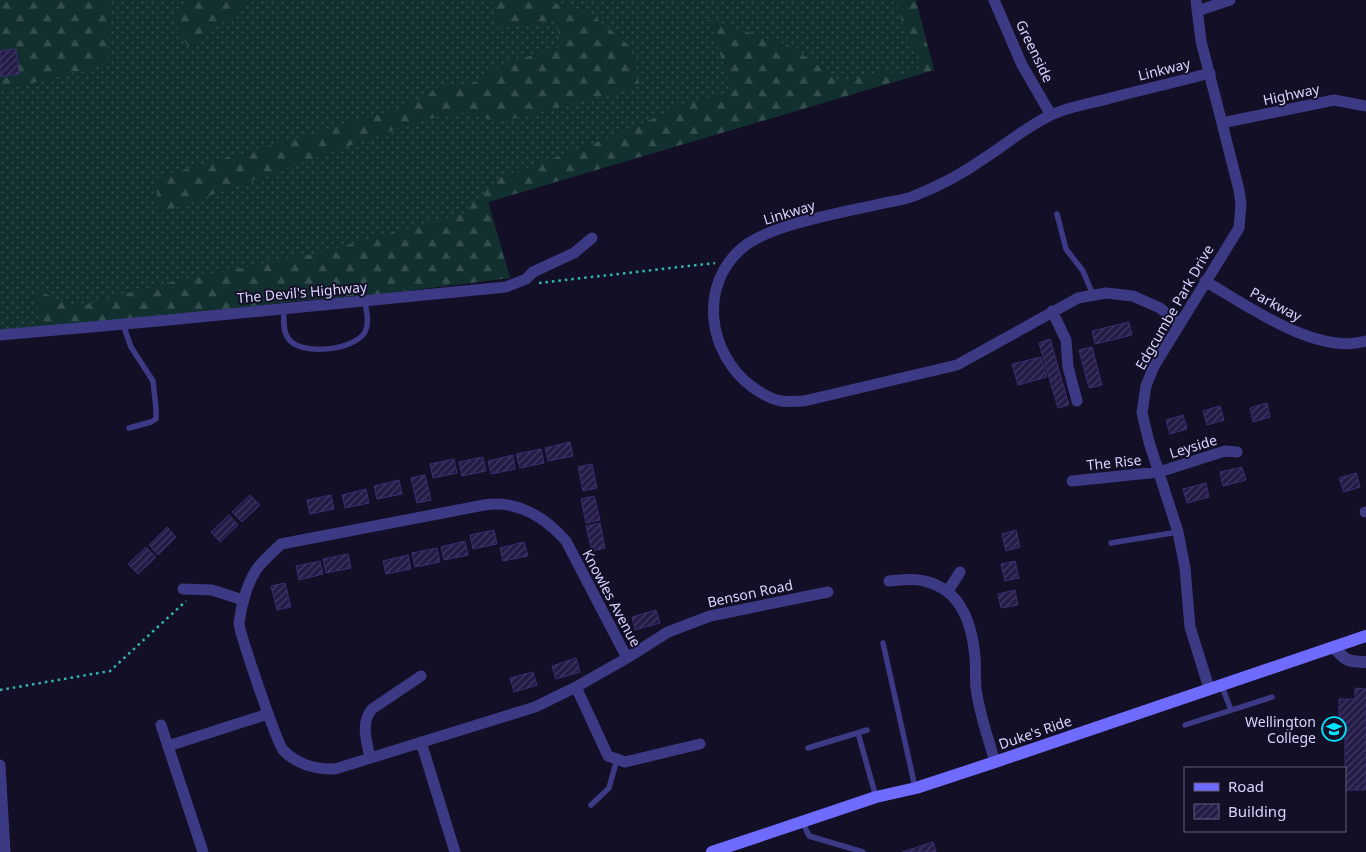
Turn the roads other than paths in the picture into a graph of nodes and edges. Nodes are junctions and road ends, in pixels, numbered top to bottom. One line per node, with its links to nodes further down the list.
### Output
1 (994, 0): 6 (street, Greenside)
2 (1230, 0): 3 (street)
3 (1197, 6): 4 (street, Edgcumbe Park Drive)
4 (1210, 73): 6 (street, Linkway); 7 (street, Edgcumbe Park Drive)
5 (1366, 106): 7 (street, Highway)
6 (1051, 115): 14 (street, Linkway)
7 (1222, 123): 10 (street, Edgcumbe Park Drive)
8 (1058, 214): 11 (lane)
9 (592, 238): 12 (street, The Devil's Highway)
10 (1205, 281): 16 (street, Edgcumbe Park Drive); 18 (street, Parkway)
11 (1093, 295): 14 (street, Linkway); 16 (street, Linkway)
12 (365, 301): 13 (street, The Devil's Highway); 13 (lane)
13 (284, 308): 15 (street, The Devil's Highway)
14 (1052, 311): 19 (street)
15 (123, 324): 17 (street, The Devil's Highway); 20 (lane)
16 (1179, 324): 22 (street, Edgcumbe Park Drive)
17 (0, 335)
18 (1366, 341)
19 (1077, 401)
20 (128, 428)
21 (1237, 452): 22 (street, Leyside)
22 (1159, 472): 23 (street, The Rise); 24 (street, Edgcumbe Park Drive)
23 (1072, 481)
24 (1178, 532): 25 (lane); 38 (street, Edgcumbe Park Drive)
25 (1111, 543)
26 (960, 572): 29 (street)
27 (889, 581): 29 (street)
28 (183, 589): 31 (street)
29 (948, 591): 53 (street)
30 (828, 592): 35 (street, Benson Road)
31 (243, 600): 35 (street, Knowles Avenue); 42 (street, Knowles Avenue)
32 (1366, 636): 34 (main road, Duke's Ride)
33 (882, 643): 55 (lane)
34 (1334, 647): 36 (street); 38 (main road, Duke's Ride)
35 (627, 658): 39 (street, Knowles Avenue)
36 (1366, 662)
37 (421, 676): 51 (street)
38 (1215, 686): 41 (lane); 53 (main road, Duke's Ride)
39 (576, 688): 47 (street, Knowles Avenue); 52 (street)
40 (1272, 697): 41 (lane)
41 (1231, 710): 44 (lane)
42 (268, 714): 49 (street); 51 (street, Knowles Avenue)
43 (161, 725): 49 (street)
44 (1185, 725)
45 (867, 730): 46 (lane)
46 (858, 733): 50 (lane); 56 (lane)
47 (421, 742): 51 (street, Knowles Avenue); 62 (street)
48 (700, 744): 52 (street)
49 (168, 746): 61 (street)
50 (808, 748)
51 (370, 758)
52 (617, 759): 57 (lane)
53 (995, 762): 55 (main road, Duke's Ride)
54 (0, 765): 59 (street)
55 (916, 788): 56 (main road, Duke's Ride)
56 (876, 797): 58 (main road, Duke's Ride)
57 (591, 805)
58 (803, 823): 63 (main road, Duke's Ride); 64 (lane)
59 (2, 829): 60 (street)
60 (5, 852)
61 (203, 852)
62 (455, 852)
63 (712, 852)
64 (863, 852)

